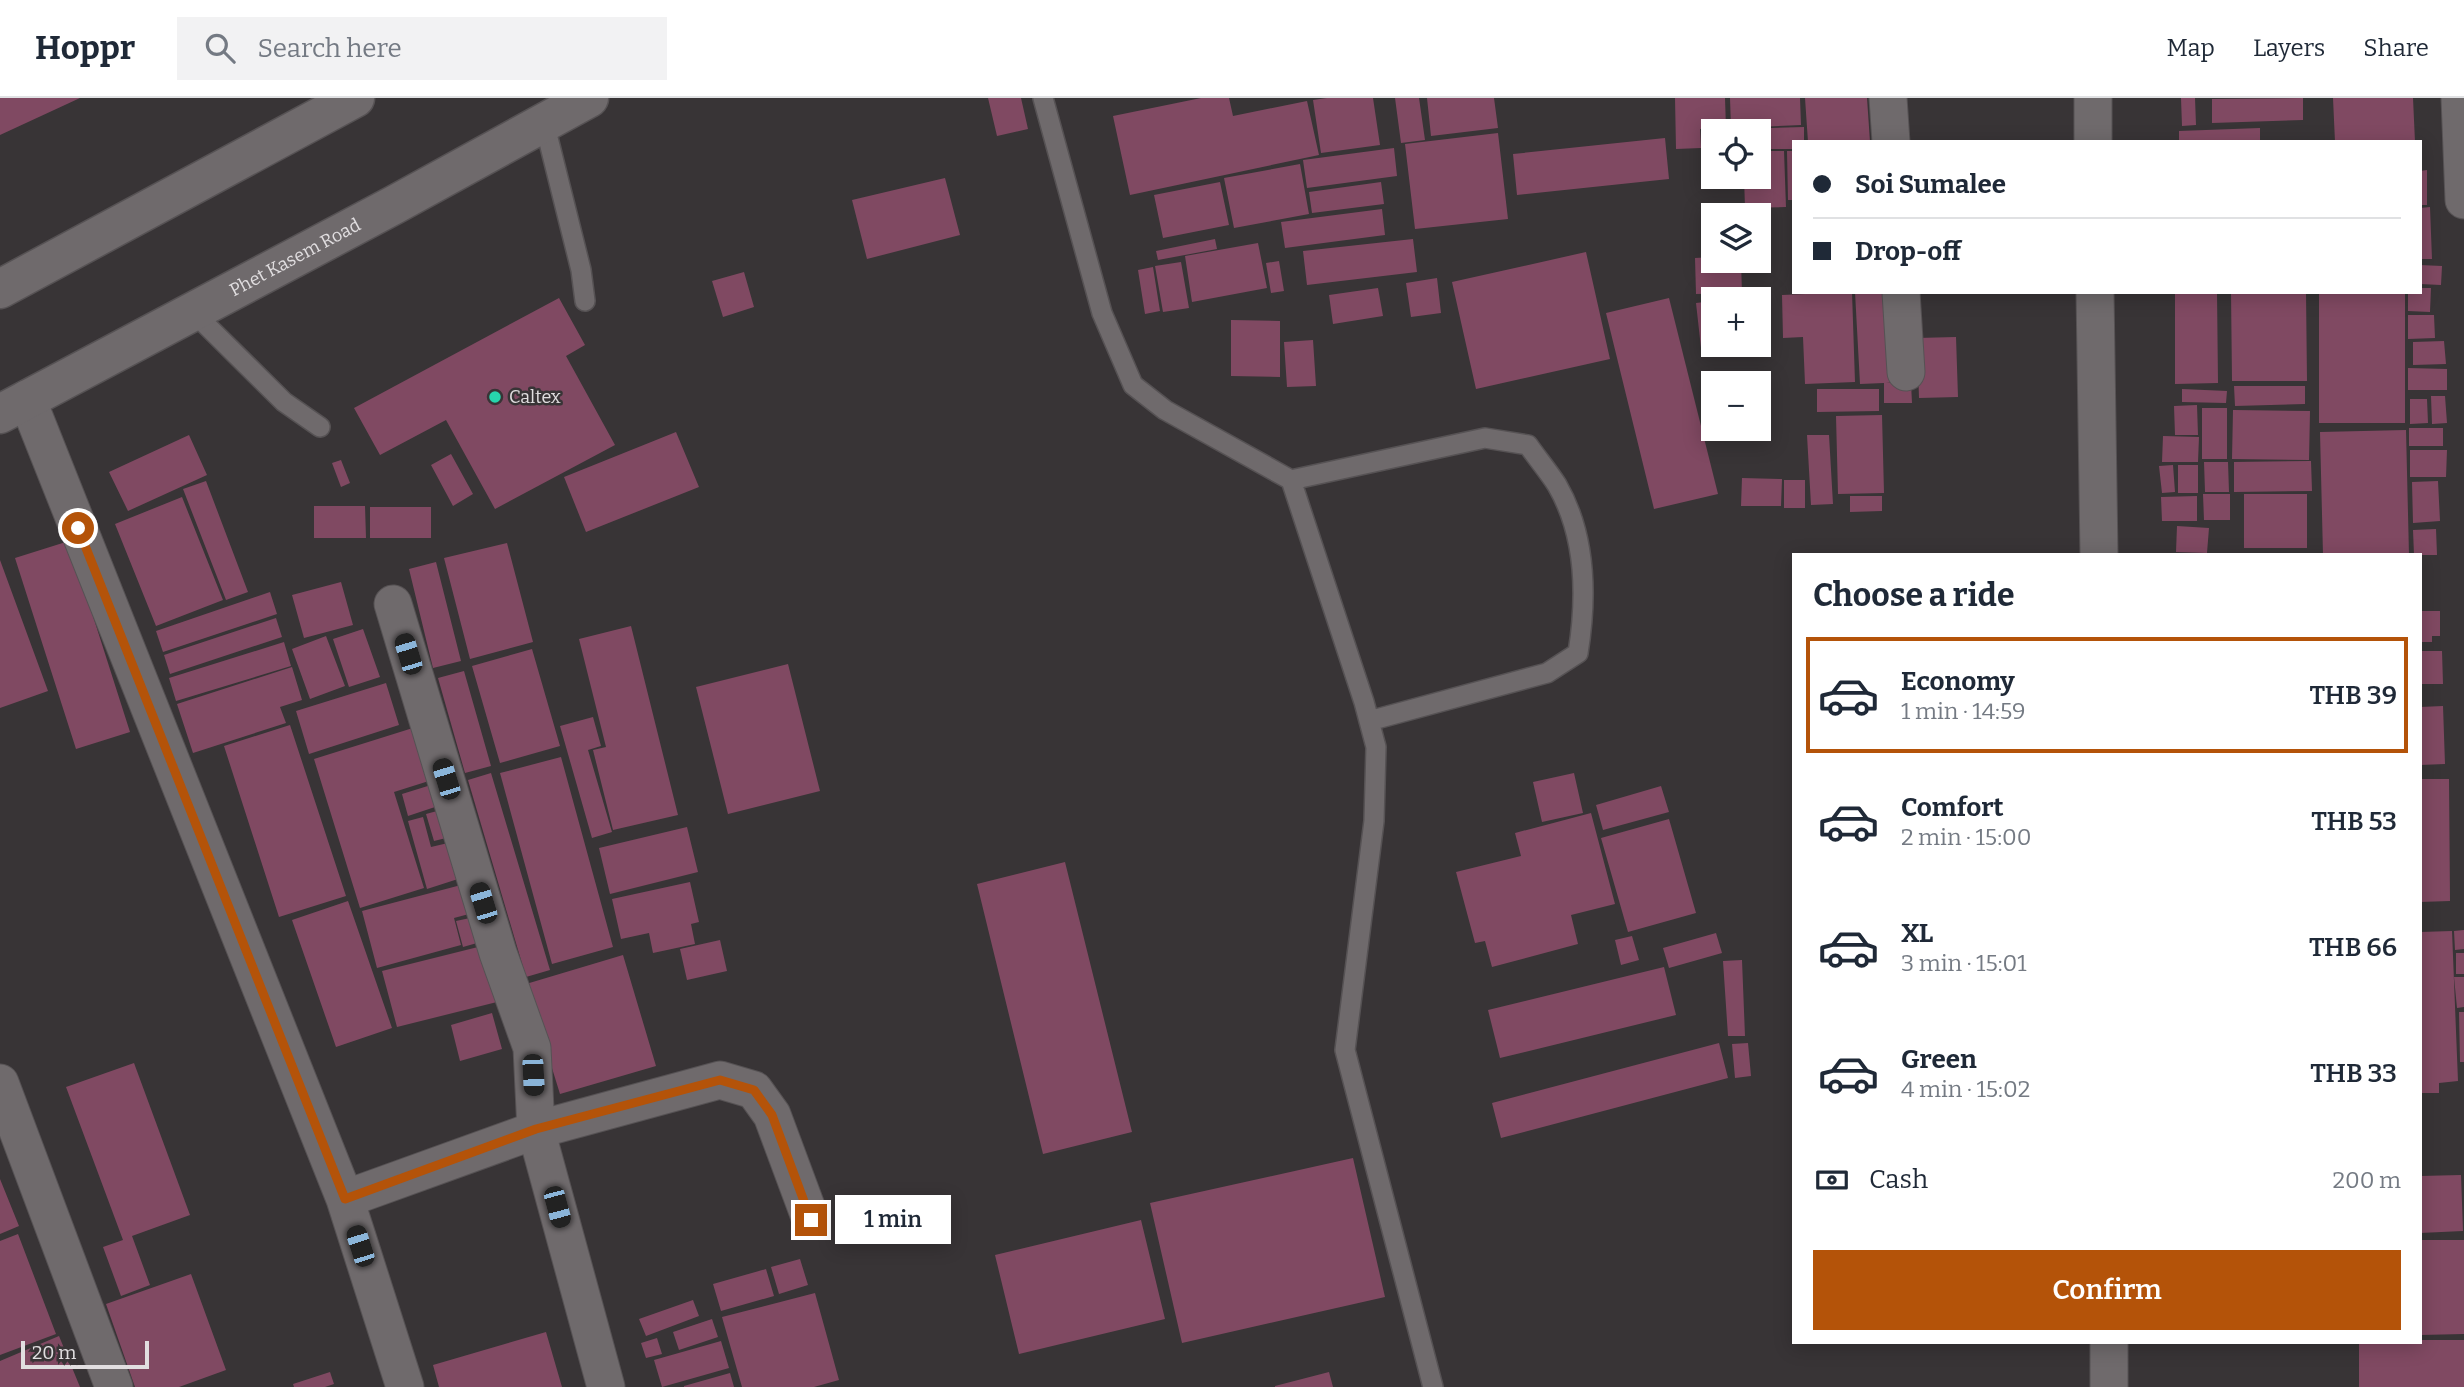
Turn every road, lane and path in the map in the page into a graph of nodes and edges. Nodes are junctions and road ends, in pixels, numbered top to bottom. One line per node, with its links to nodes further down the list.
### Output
1 (355, 98): 11 (main road)
2 (589, 98): 7 (main road, Phet Kasem Road)
3 (1043, 98): 19 (lane)
4 (1888, 98): 8 (street)
5 (2093, 98): 9 (street)
6 (2460, 98): 10 (street)
7 (544, 122): 14 (lane); 15 (main road, Phet Kasem Road)
8 (1891, 140)
9 (2093, 140)
10 (2464, 200)
11 (0, 289)
12 (1901, 294): 16 (street)
13 (2095, 294): 20 (street)
14 (585, 301)
15 (192, 311): 17 (main road, Phet Kasem Road); 18 (lane)
16 (1906, 372)
17 (13, 407): 25 (street)
18 (320, 427)
19 (1291, 480): 22 (lane); 22 (lane)
20 (2099, 553)
21 (393, 604): 24 (street)
22 (1369, 721): 31 (lane)
23 (0, 1083): 28 (street)
24 (536, 1129): 25 (street); 26 (street); 30 (street)
25 (345, 1199): 29 (street)
26 (811, 1220)
27 (2109, 1344): 32 (street)
28 (114, 1387)
29 (405, 1387)
30 (606, 1387)
31 (1433, 1387)
32 (2109, 1387)

